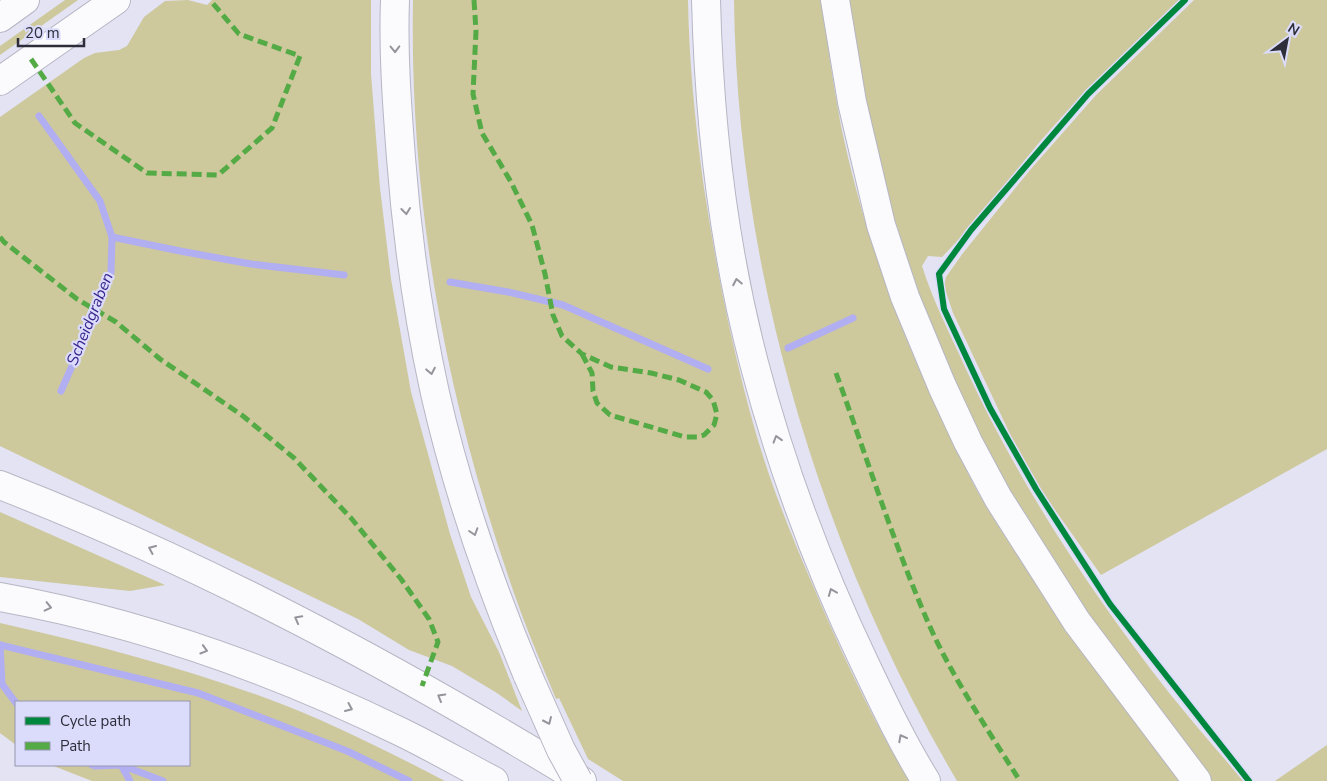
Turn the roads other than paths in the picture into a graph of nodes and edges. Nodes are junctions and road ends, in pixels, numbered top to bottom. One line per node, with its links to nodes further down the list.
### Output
1 (25, 0): 6 (main road)
2 (116, 0): 7 (main road)
3 (395, 0): 11 (main road, one-way to 11, bridge)
4 (706, 0): 13 (main road, one-way to 4)
5 (835, 0): 14 (main road)
6 (0, 18)
7 (0, 81)
8 (0, 484): 12 (main road, one-way to 8)
9 (0, 597): 10 (main road, one-way to 10)
10 (494, 781)
11 (578, 781)
12 (582, 781)
13 (926, 781)
14 (1197, 781)

